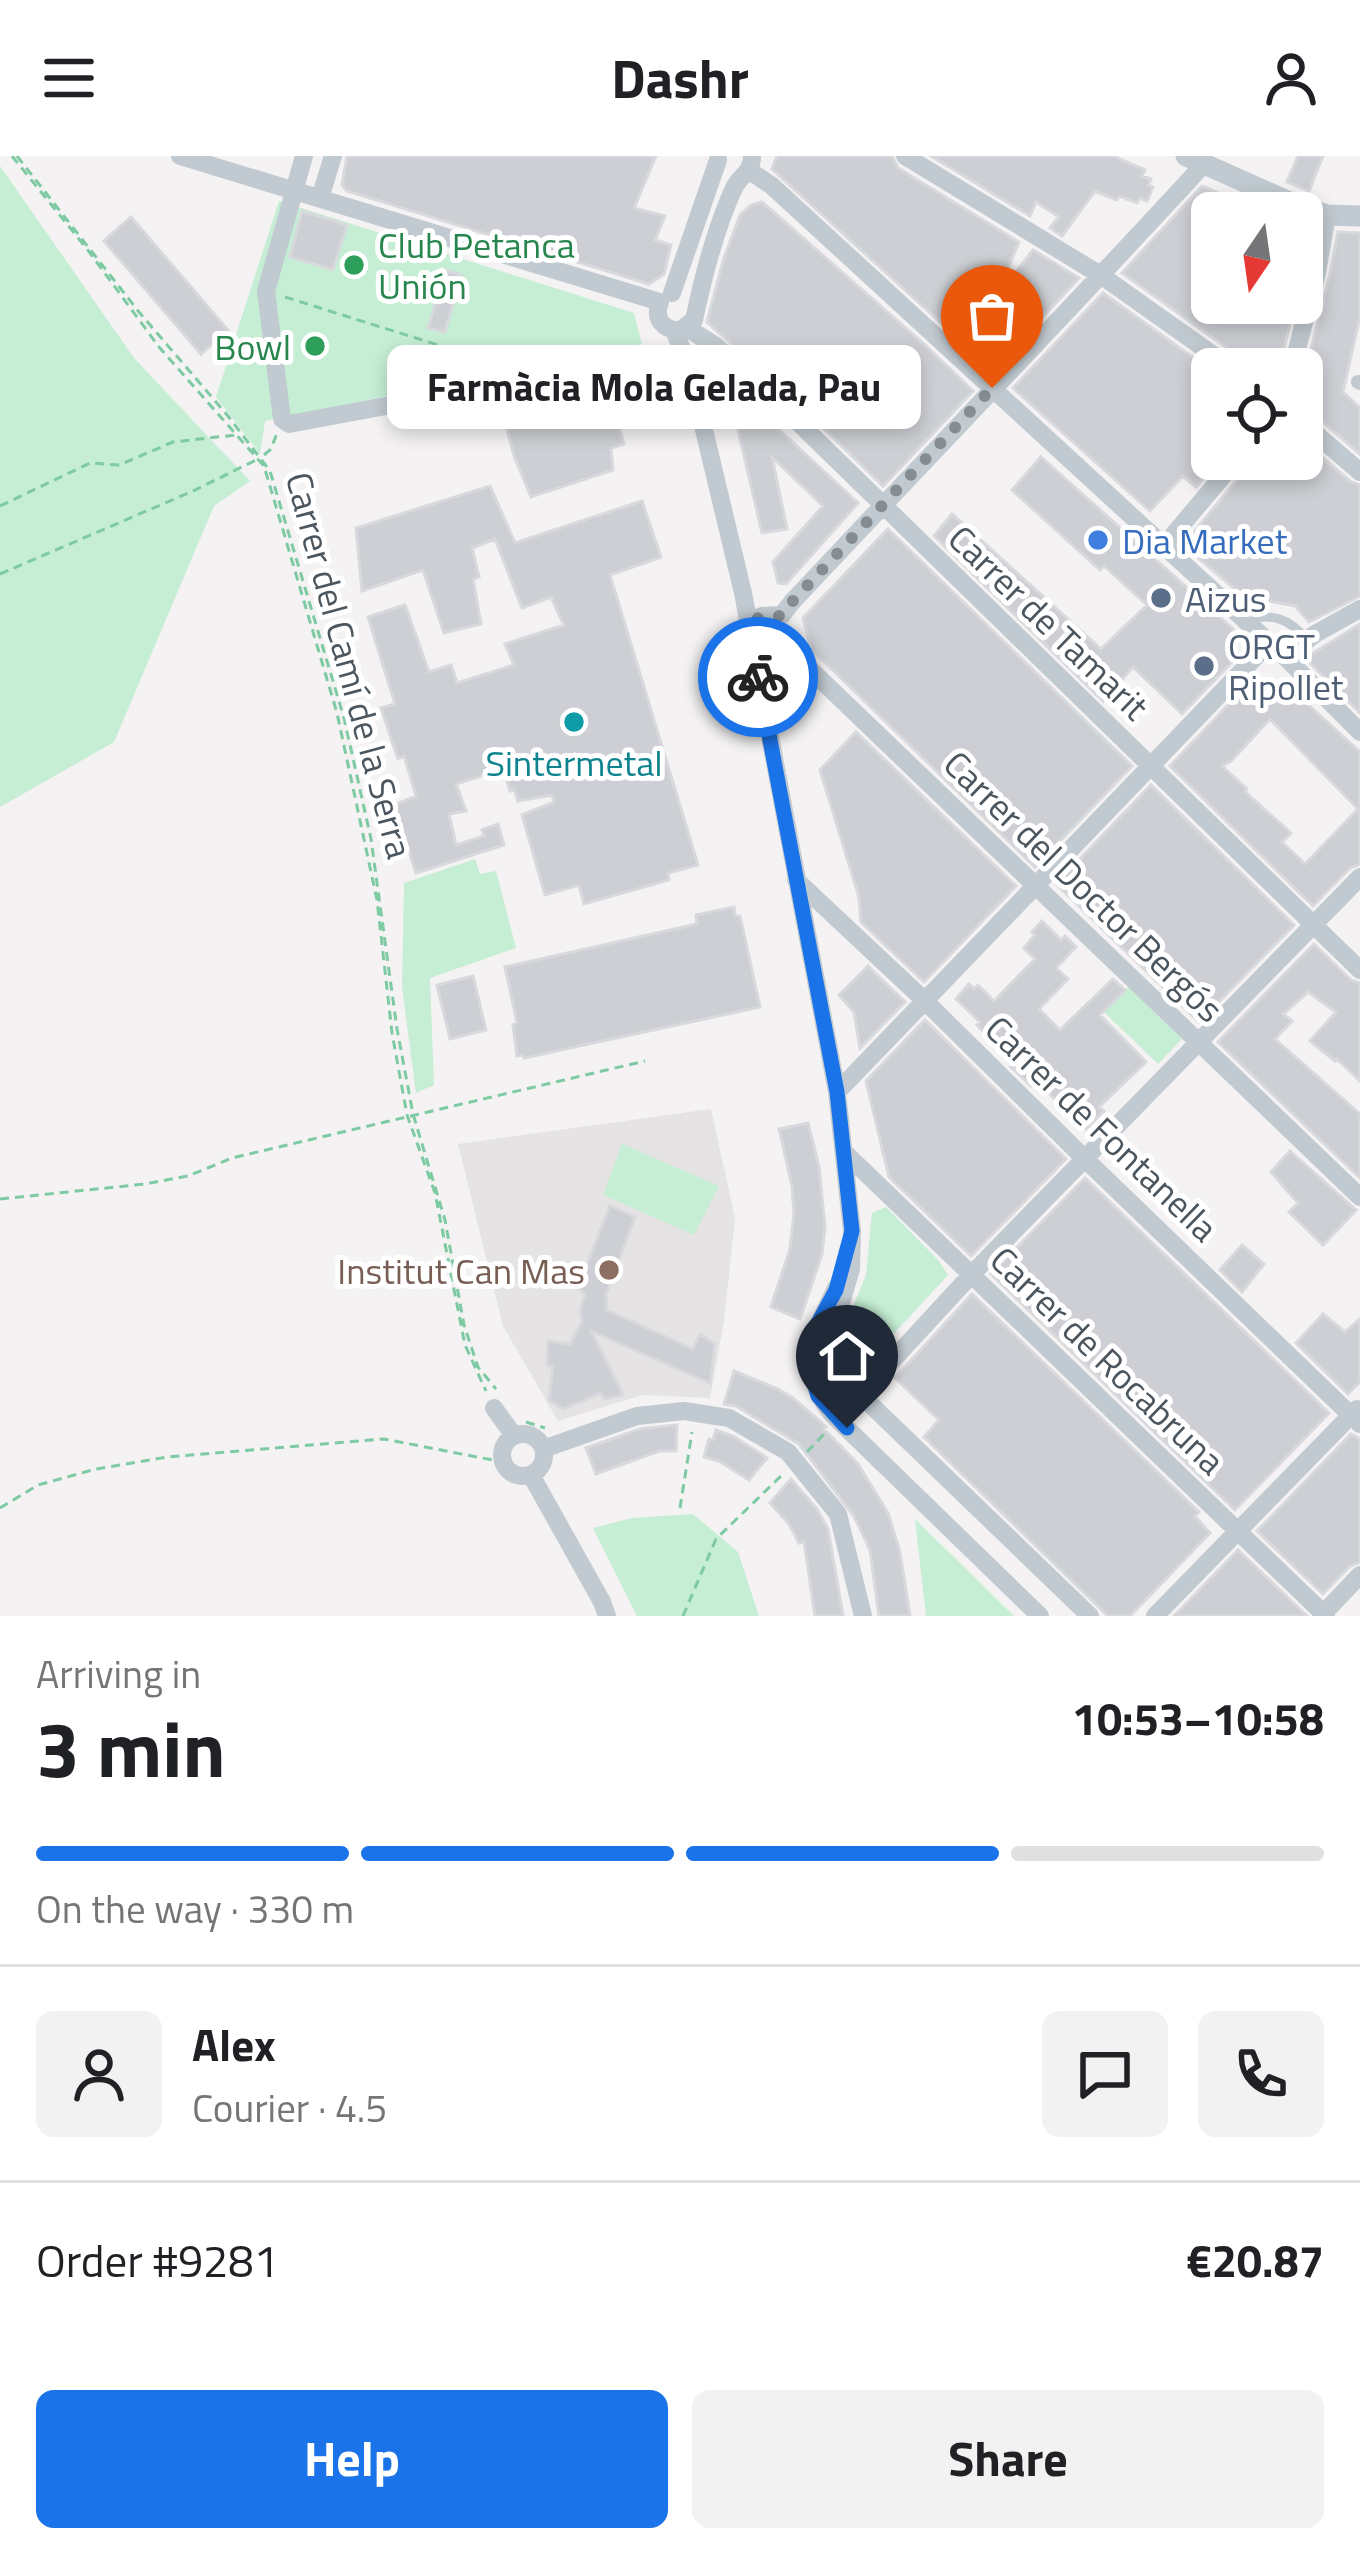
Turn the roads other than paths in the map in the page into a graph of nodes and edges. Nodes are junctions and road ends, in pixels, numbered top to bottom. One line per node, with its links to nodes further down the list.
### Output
1 (180, 156): 8 (street)
2 (304, 156): 8 (street)
3 (333, 156): 9 (street)
4 (905, 156): 12 (street)
5 (718, 158): 7 (street); 13 (street)
6 (1195, 160): 10 (street); 12 (street)
7 (748, 168): 14 (street); 18 (street)
8 (294, 190): 9 (street); 19 (street)
9 (320, 198): 13 (street)
10 (1327, 215): 11 (street); 17 (street)
11 (1360, 216)
12 (1102, 276): 16 (street); 18 (street)
13 (666, 297): 14 (street); 15 (street)
14 (696, 307): 15 (street)
15 (681, 329): 19 (street); 23 (street, Carrer de Tamarit)
16 (1203, 348)
17 (1297, 348)
18 (992, 388): 23 (street); 24 (street)
19 (700, 411): 27 (street)
20 (1323, 440): 21 (street)
21 (1360, 472)
22 (1220, 480): 24 (street)
23 (882, 506): 27 (street); 32 (street, Carrer de Tamarit)
24 (1164, 546): 26 (street)
25 (1360, 609): 28 (street)
26 (1241, 617): 28 (lane); 29 (street)
27 (751, 633): 34 (street); 35 (street, Carrer del Doctor Bergós)
28 (1306, 640): 30 (street)
29 (1269, 643): 30 (street); 32 (street)
30 (1285, 657): 31 (street)
31 (1360, 732)
32 (1149, 765): 35 (street); 36 (street, Carrer de Tamarit)
33 (1360, 877): 36 (street)
34 (796, 880): 38 (street, Carrer de Fontanella); 40 (street)
35 (1035, 886): 38 (street); 39 (street, Carrer del Doctor Bergós)
36 (1314, 924): 37 (street, Carrer de Tamarit); 39 (street)
37 (1360, 970)
38 (923, 999): 40 (street); 42 (street, Carrer de Fontanella)
39 (1198, 1040): 42 (street); 43 (street, Carrer del Doctor Bergós)
40 (837, 1092): 41 (street)
41 (844, 1152): 44 (street); 45 (street, Carrer de Rocabruna)
42 (1084, 1158): 45 (street); 51 (street, Carrer de Fontanella)
43 (1360, 1197)
44 (852, 1231): 46 (street); 50 (street)
45 (972, 1274): 47 (street); 55 (street, Carrer de Rocabruna)
46 (834, 1327): 47 (street); 48 (street)
47 (895, 1356): 48 (street)
48 (860, 1395): 50 (street); 61 (street)
49 (499, 1404): 52 (street)
50 (838, 1414): 60 (street)
51 (1357, 1415): 55 (street)
52 (515, 1427): 53 (street); 54 (street)
53 (548, 1447): 54 (street); 59 (street)
54 (531, 1474): 58 (street)
55 (1237, 1530): 57 (street, Carrer de Rocabruna); 62 (street)
56 (1360, 1576): 57 (street)
57 (1323, 1615)
58 (607, 1616)
59 (863, 1616)
60 (1040, 1616)
61 (1090, 1616)
62 (1155, 1616)

